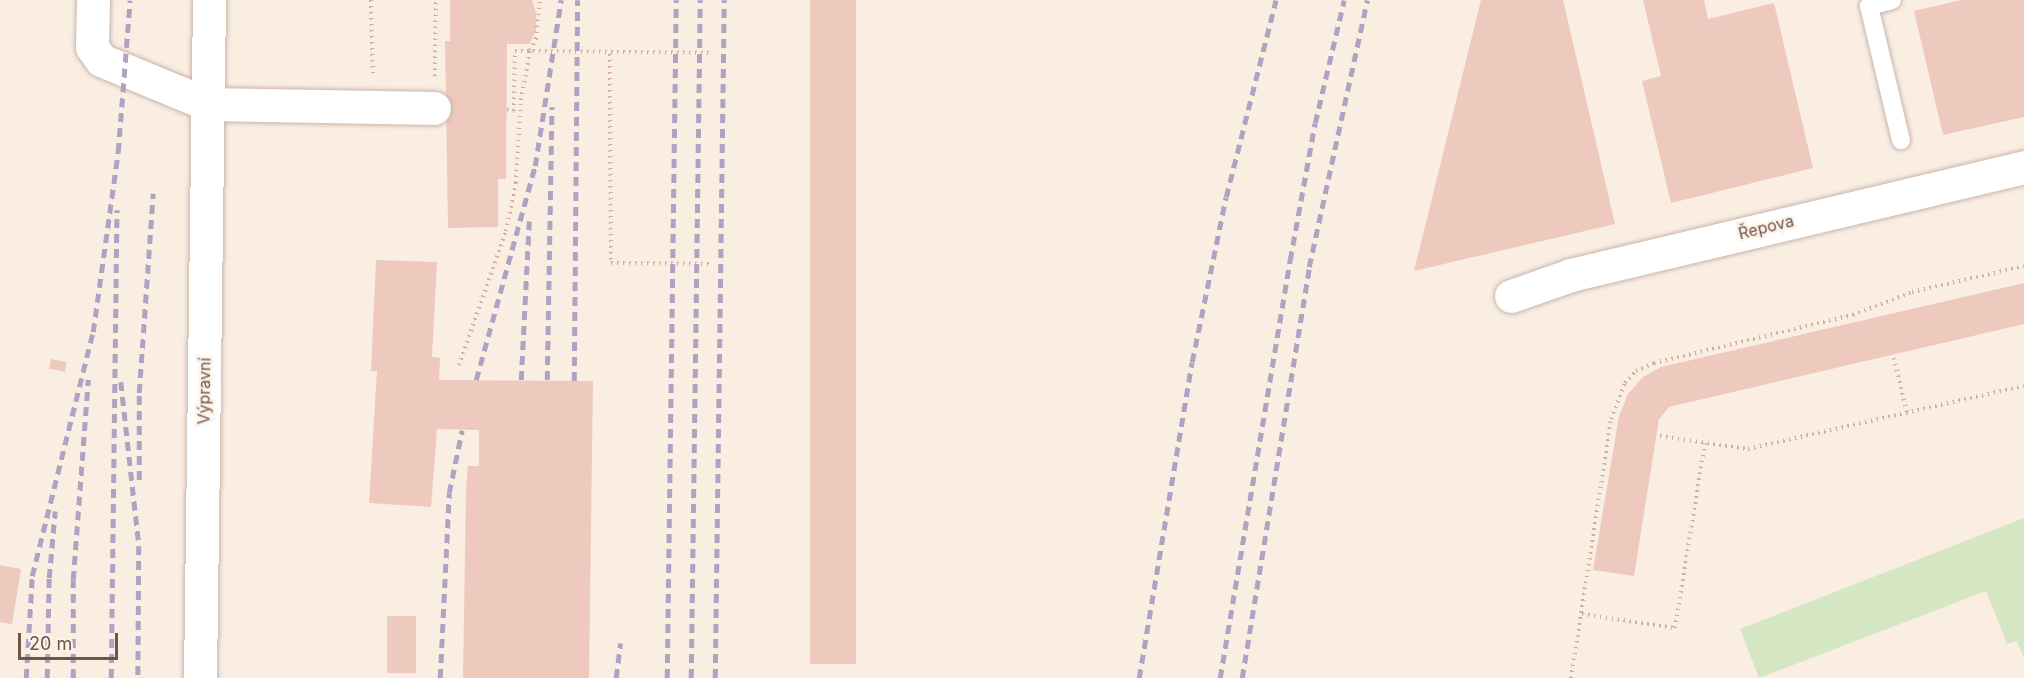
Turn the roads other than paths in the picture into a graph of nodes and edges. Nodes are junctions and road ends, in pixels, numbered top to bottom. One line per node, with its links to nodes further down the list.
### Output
1 (93, 0): 4 (street)
2 (209, 0): 4 (street, Výpravní)
3 (1892, 0): 6 (lane)
4 (207, 104): 5 (street); 9 (street, Výpravní)
5 (434, 108)
6 (1901, 140)
7 (2024, 167): 8 (street, Řepova)
8 (1511, 296)
9 (200, 678)

